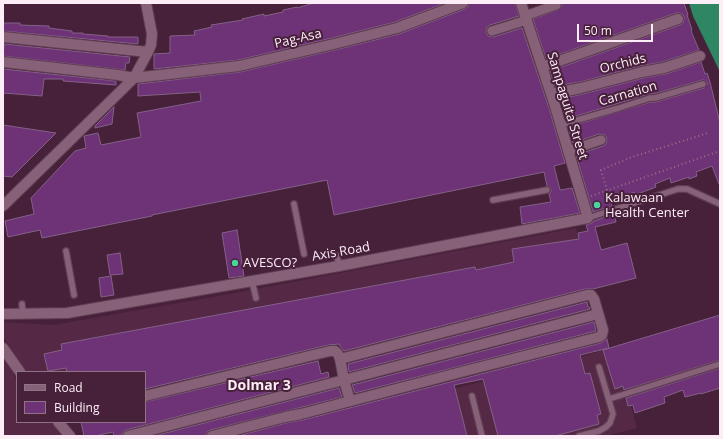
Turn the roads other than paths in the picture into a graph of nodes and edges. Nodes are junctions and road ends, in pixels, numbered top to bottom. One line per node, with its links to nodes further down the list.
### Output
1 (146, 3): 9 (street)
2 (521, 3): 5 (street, Sampaguita Street)
3 (459, 4): 13 (street, Pag-Asa)
4 (556, 4): 5 (street)
5 (526, 18): 7 (street); 12 (street, Sampaguita Street)
6 (678, 18): 12 (street)
7 (492, 31)
8 (3, 37): 9 (street)
9 (148, 52): 13 (street)
10 (700, 56): 15 (street, Orchids)
11 (3, 62): 13 (street, Pag-Asa)
12 (542, 67): 15 (street, Sampaguita Street)
13 (134, 78): 23 (street)
14 (703, 84): 16 (lane, Carnation)
15 (551, 94): 16 (street, Sampaguita Street)
16 (560, 125): 18 (street, Sampaguita Street)
17 (601, 140): 18 (street)
18 (568, 151): 24 (street, Sampaguita Street)
19 (547, 190): 20 (lane)
20 (493, 200)
21 (294, 204): 26 (lane)
22 (720, 204): 24 (lane)
23 (3, 206)
24 (588, 218): 28 (street, Axis Road)
25 (66, 251): 30 (lane)
26 (304, 254)
27 (337, 256): 28 (lane)
28 (338, 266): 29 (street, Axis Road)
29 (252, 281): 31 (lane); 32 (street, Axis Road)
30 (74, 295)
31 (256, 298)
32 (3, 314)
33 (598, 314): 35 (street); 39 (street); 43 (street)
34 (3, 348): 38 (street)
35 (340, 359): 39 (street); 40 (street)
36 (720, 364): 42 (lane)
37 (599, 367): 42 (lane)
38 (19, 371)
39 (344, 380): 43 (street); 46 (street)
40 (146, 396)
41 (472, 396): 48 (lane)
42 (609, 399): 49 (lane)
43 (350, 401): 47 (street)
44 (59, 423): 45 (street)
45 (70, 436)
46 (128, 436)
47 (212, 436)
48 (482, 436)
49 (579, 436)

